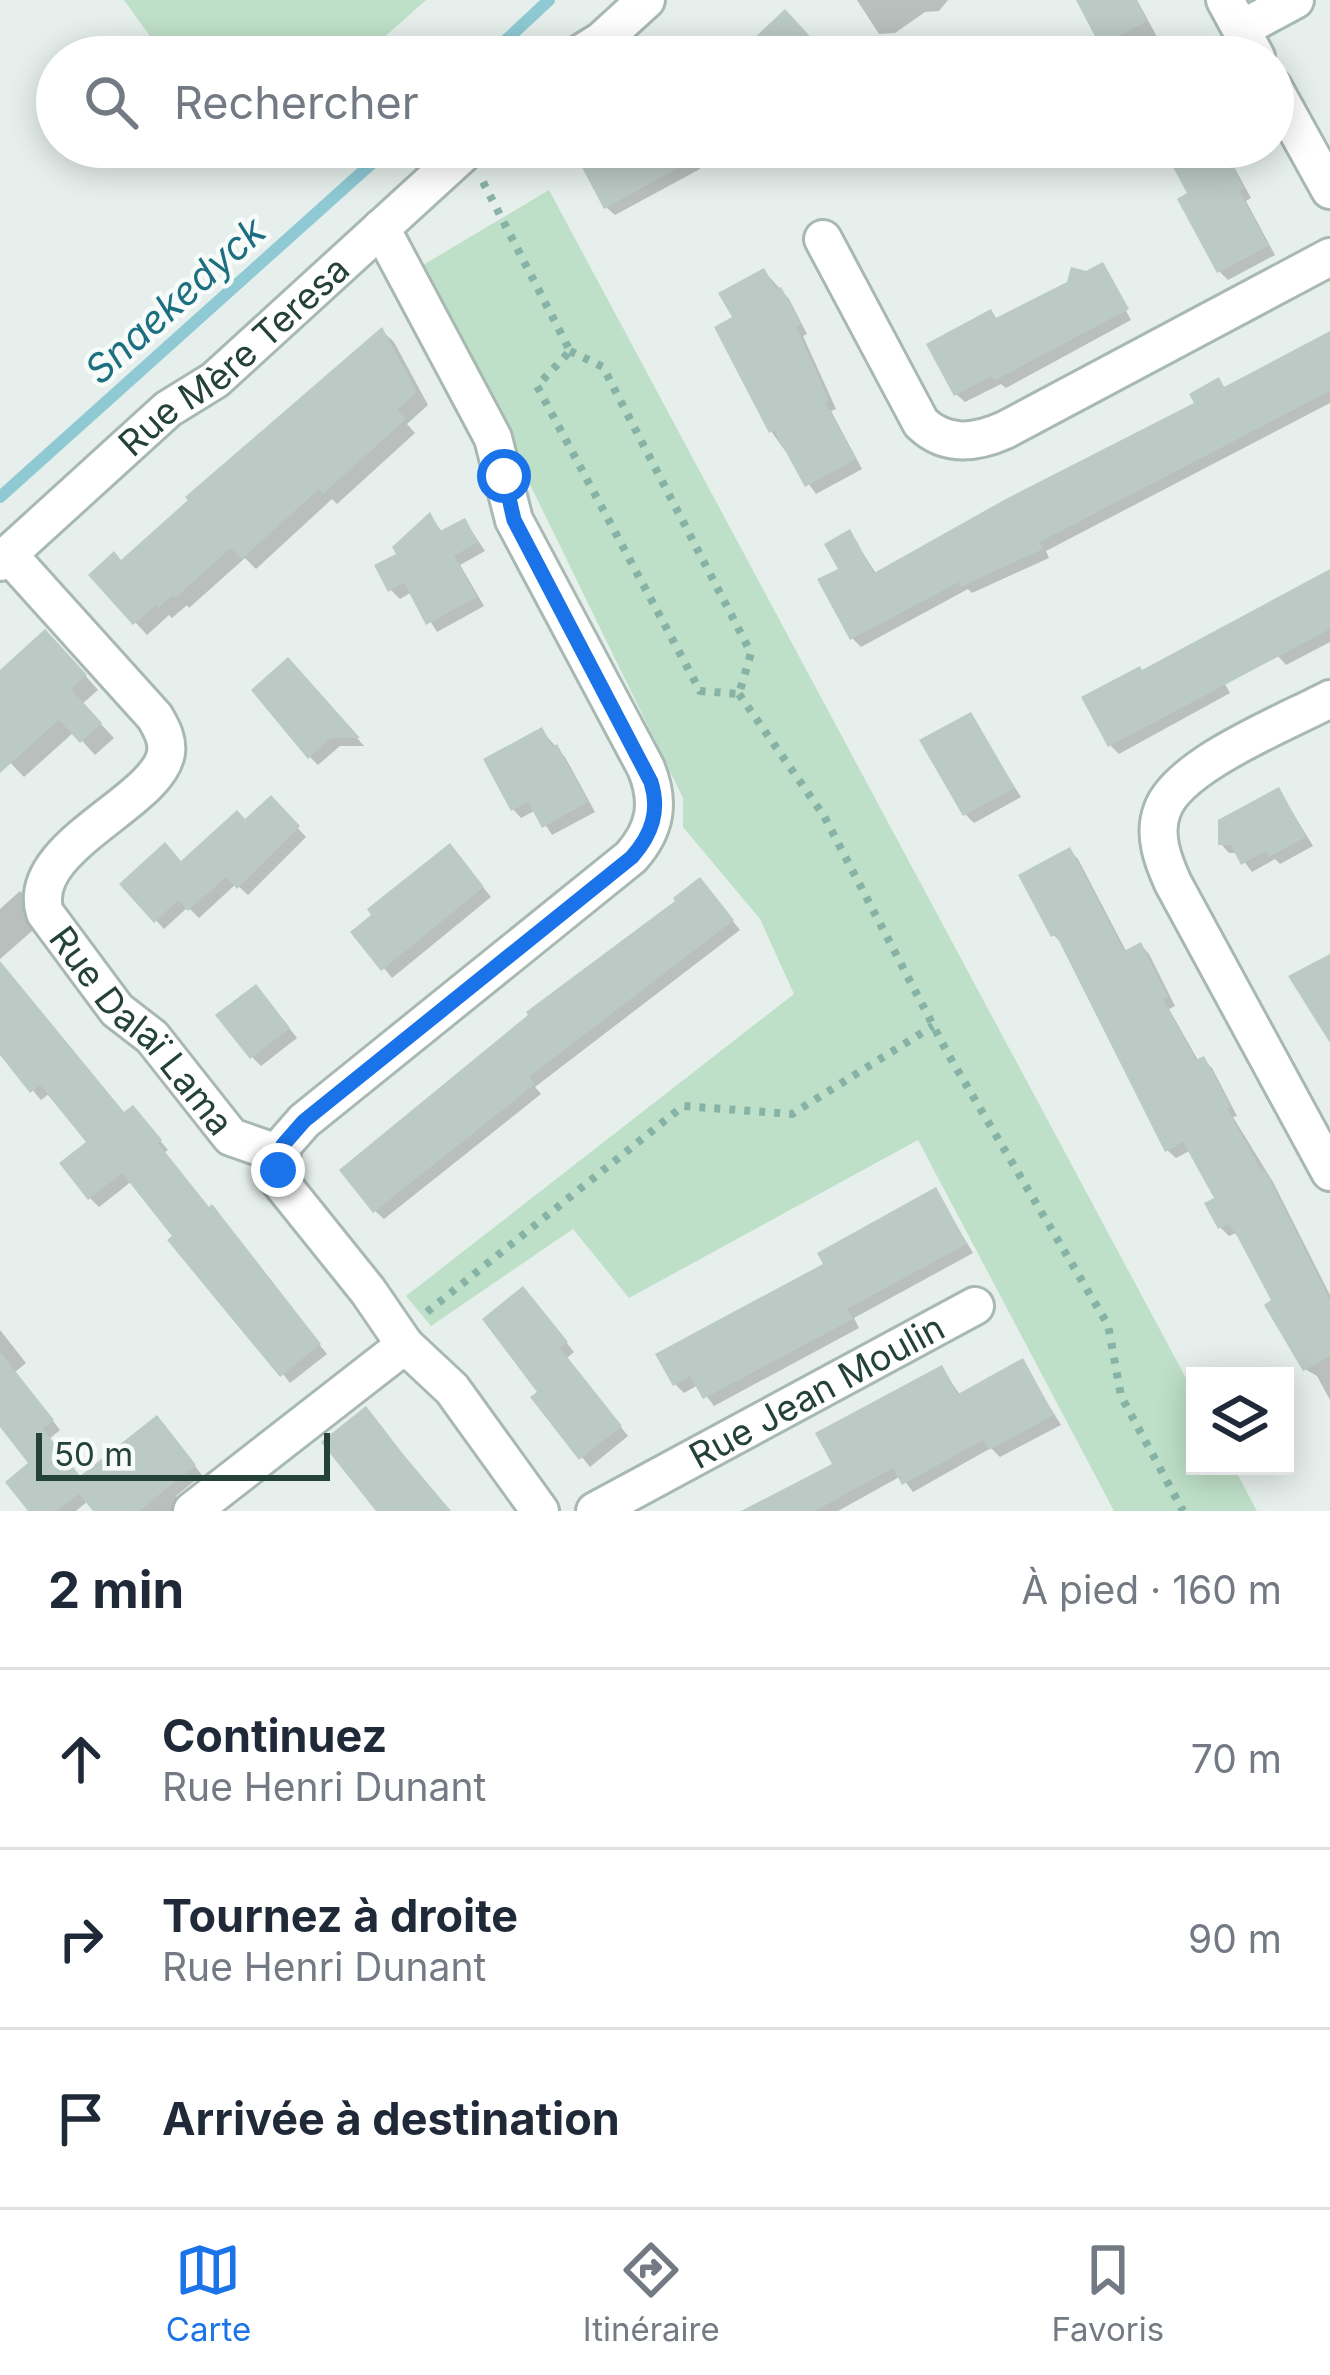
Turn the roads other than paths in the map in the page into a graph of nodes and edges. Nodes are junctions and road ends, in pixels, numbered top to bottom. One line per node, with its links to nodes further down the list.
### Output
1 (646, 0): 4 (street)
2 (1295, 0): 3 (street)
3 (1241, 29)
4 (606, 36)
5 (1294, 125): 7 (street)
6 (446, 168): 8 (street, Rue Mère Teresa)
7 (1330, 190)
8 (381, 228): 11 (street, Rue Mère Teresa); 13 (street)
9 (823, 239): 10 (street)
10 (1330, 257)
11 (4, 558): 13 (street, Rue Dalaï Lama)
12 (1330, 699): 14 (street)
13 (280, 1154): 16 (street)
14 (1330, 1172)
15 (975, 1306): 19 (street, Rue Jean Moulin)
16 (401, 1341): 17 (street); 18 (street)
17 (192, 1511)
18 (539, 1511)
19 (595, 1511)

